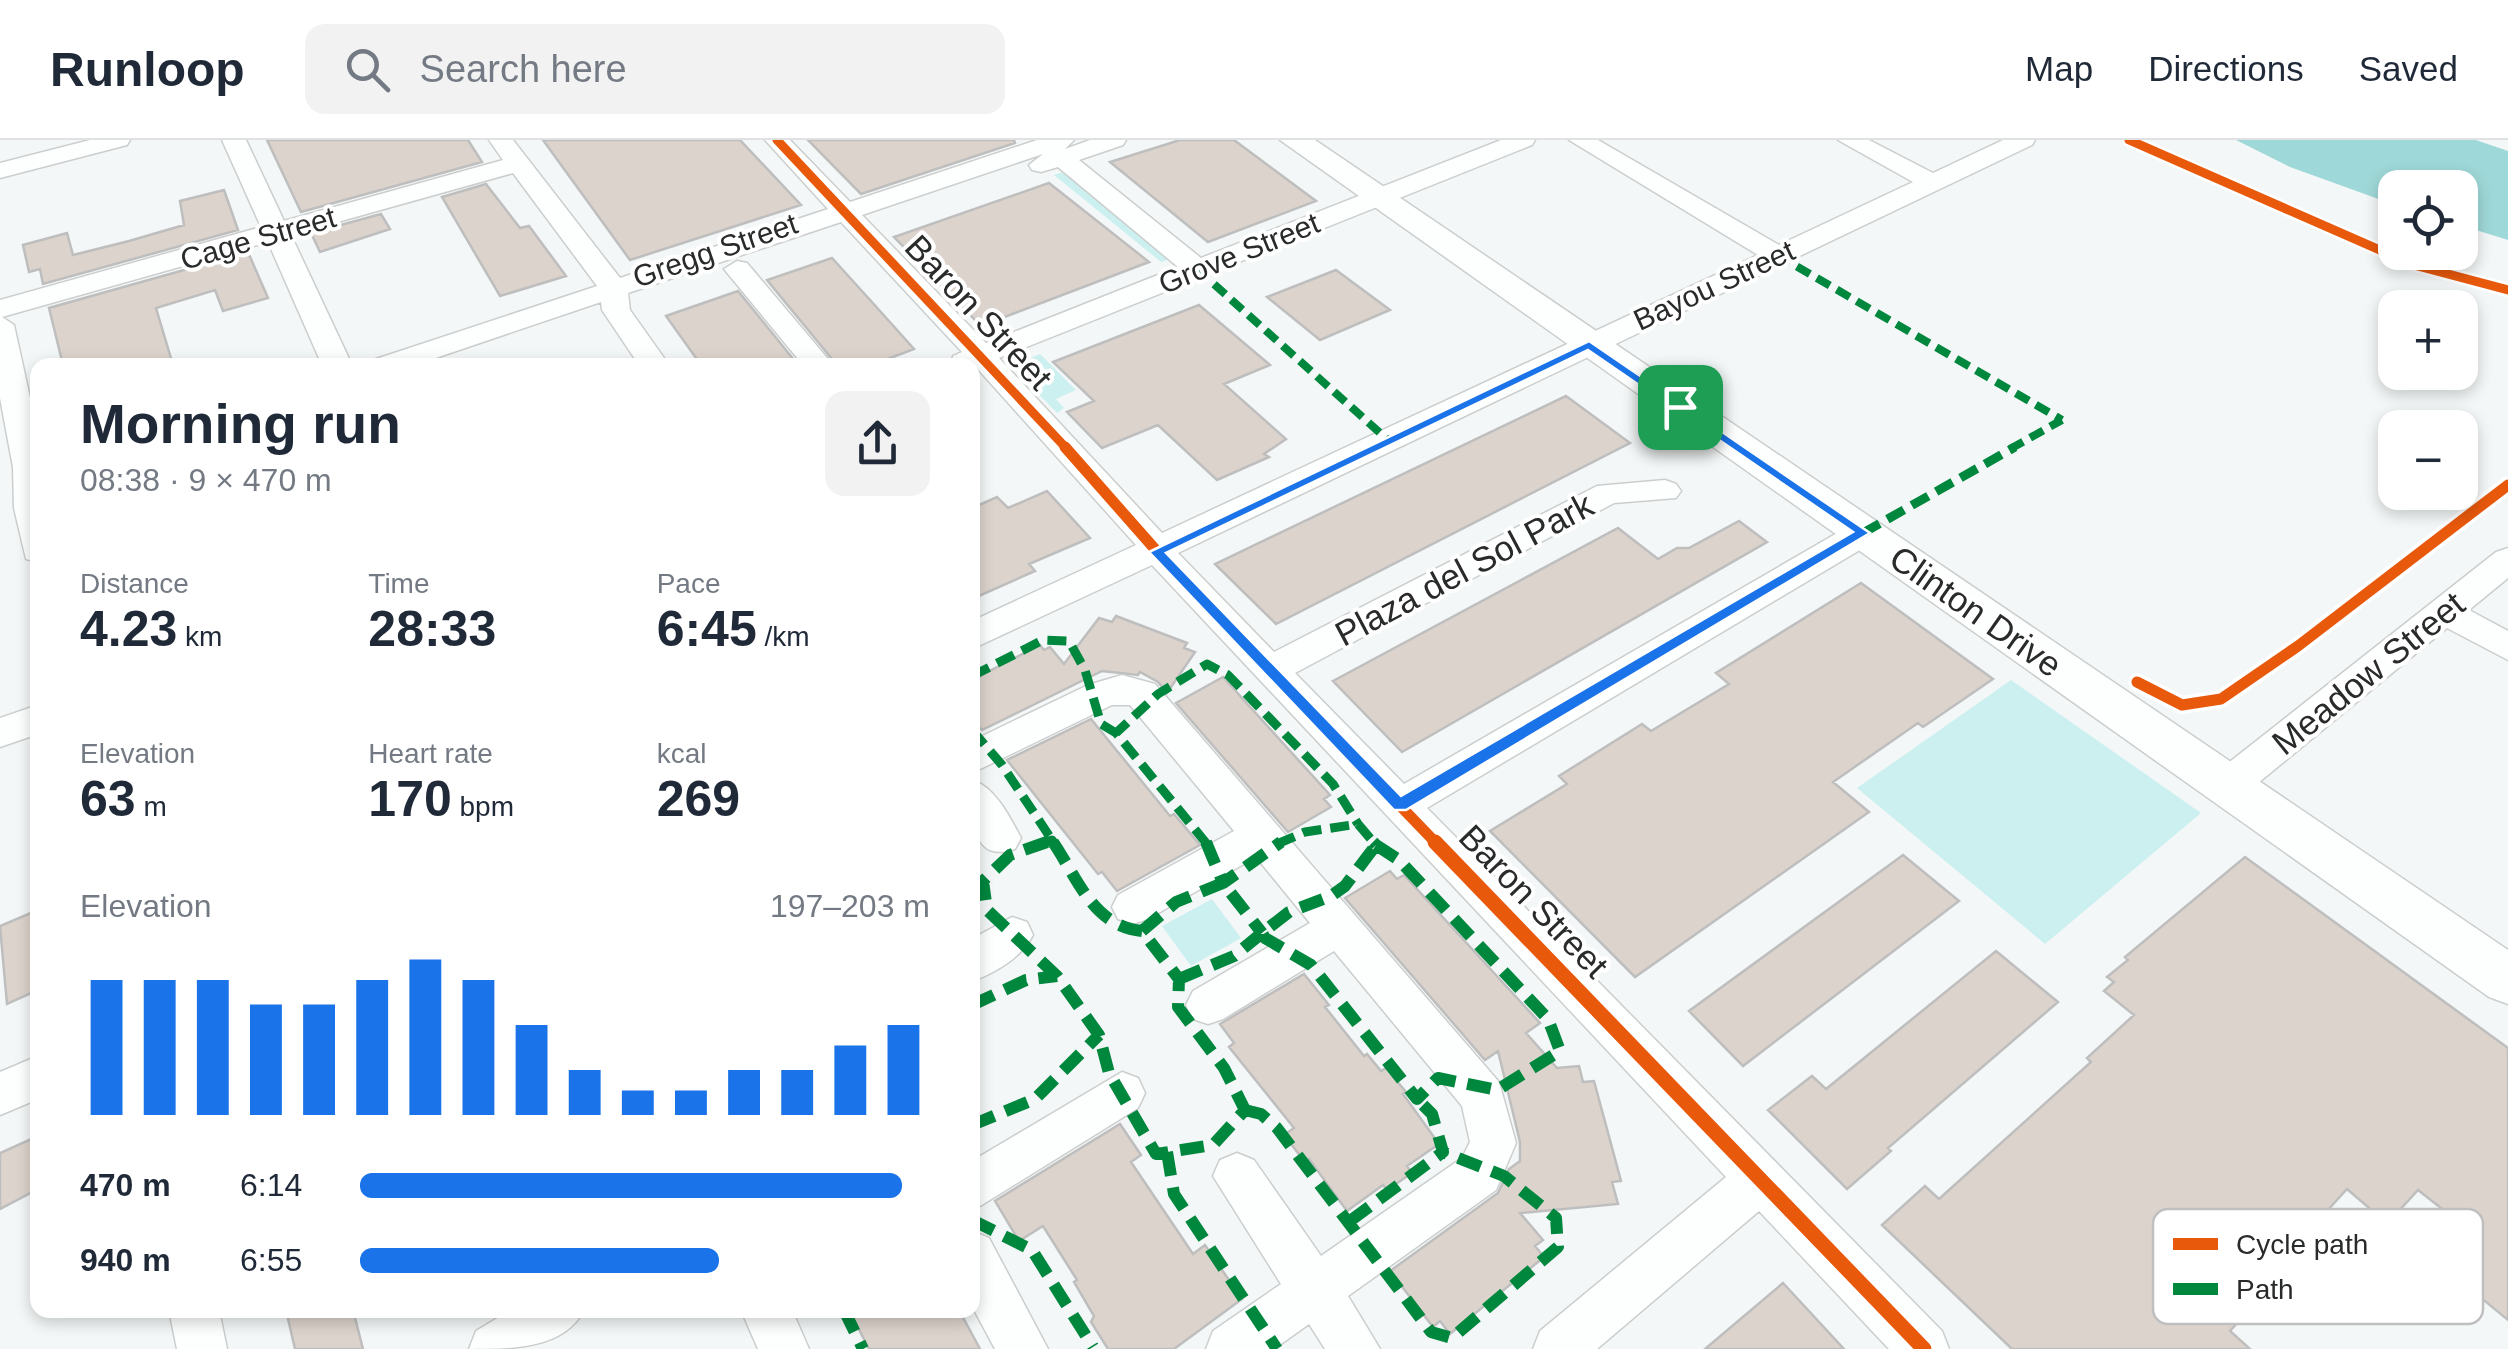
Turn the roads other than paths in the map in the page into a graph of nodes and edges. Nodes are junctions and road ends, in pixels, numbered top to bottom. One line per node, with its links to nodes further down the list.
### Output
1 (118, 140): 13 (street)
2 (234, 140): 17 (street)
3 (502, 140): 12 (street)
4 (777, 140): 16 (street, Baron Street)
5 (1114, 140): 11 (street, Gregg Street)
6 (1295, 140): 15 (main road, Clinton Drive)
7 (1522, 140): 15 (street, Grove Street)
8 (1581, 140): 18 (street)
9 (1850, 140): 14 (street)
10 (2023, 140): 14 (street, Bayou Street)
11 (1053, 146): 16 (street, Gregg Street); 20 (street)
12 (516, 164): 17 (street, Cage Street); 21 (street)
13 (0, 170)
14 (1932, 182): 18 (street, Bayou Street)
15 (1377, 198): 20 (street, Grove Street); 24 (main road, Clinton Drive)
16 (851, 219): 19 (street, Gregg Street); 21 (street, Gregg Street); 30 (street, Baron Street)
17 (274, 234): 22 (street, Cage Street); 25 (street)
18 (1777, 255): 24 (street, Bayou Street)
19 (737, 268): 21 (street, Gregg Street); 29 (street)
20 (1198, 269): 31 (street, Grove Street)
21 (615, 299): 26 (street, Gregg Street); 27 (street, Gregg Street); 28 (street)
22 (0, 309)
23 (0, 326): 35 (street)
24 (1589, 345): 36 (main road, Clinton Drive); 37 (street, Bayou Street)
25 (334, 358)
26 (410, 358)
27 (471, 358)
28 (650, 358)
29 (812, 358)
30 (966, 358)
31 (973, 358)
32 (980, 372): 37 (street, Baron Street)
33 (1665, 491): 42 (street, Plaza del Sol Park)
34 (0, 493): 35 (street)
35 (27, 499)
36 (1863, 533): 46 (main road, Clinton Drive); 47 (street)
37 (1156, 552): 40 (street, Bayou Street); 42 (street, Baron Street)
38 (2508, 560): 39 (street, Meadow Street)
39 (2444, 611): 41 (street); 46 (street, Meadow Street)
40 (980, 632)
41 (2508, 648)
42 (1269, 671): 47 (street, Baron Street)
43 (30, 721): 44 (street)
44 (0, 733)
45 (980, 754): 49 (street)
46 (2228, 786): 55 (main road, Clinton Drive)
47 (1400, 805): 61 (street, Baron Street)
48 (980, 807): 50 (street)
49 (1261, 835): 51 (street); 52 (street)
50 (1000, 838)
51 (1133, 907)
52 (1338, 926): 56 (street); 64 (street)
53 (1012, 935): 54 (street)
54 (980, 957)
55 (2508, 980)
56 (1208, 1004)
57 (30, 1081): 59 (street)
58 (1122, 1093): 62 (street)
59 (0, 1094)
60 (1237, 1176): 64 (street)
61 (1760, 1179): 74 (street); 75 (street, Baron Street)
62 (980, 1183)
63 (980, 1269): 71 (street)
64 (1315, 1290): 72 (street); 73 (street)
65 (196, 1318): 68 (street)
66 (546, 1318): 69 (street)
67 (770, 1318): 70 (street)
68 (202, 1349)
69 (494, 1349)
70 (784, 1349)
71 (1024, 1349)
72 (1232, 1349)
73 (1355, 1349)
74 (1558, 1349)
75 (1924, 1349)

